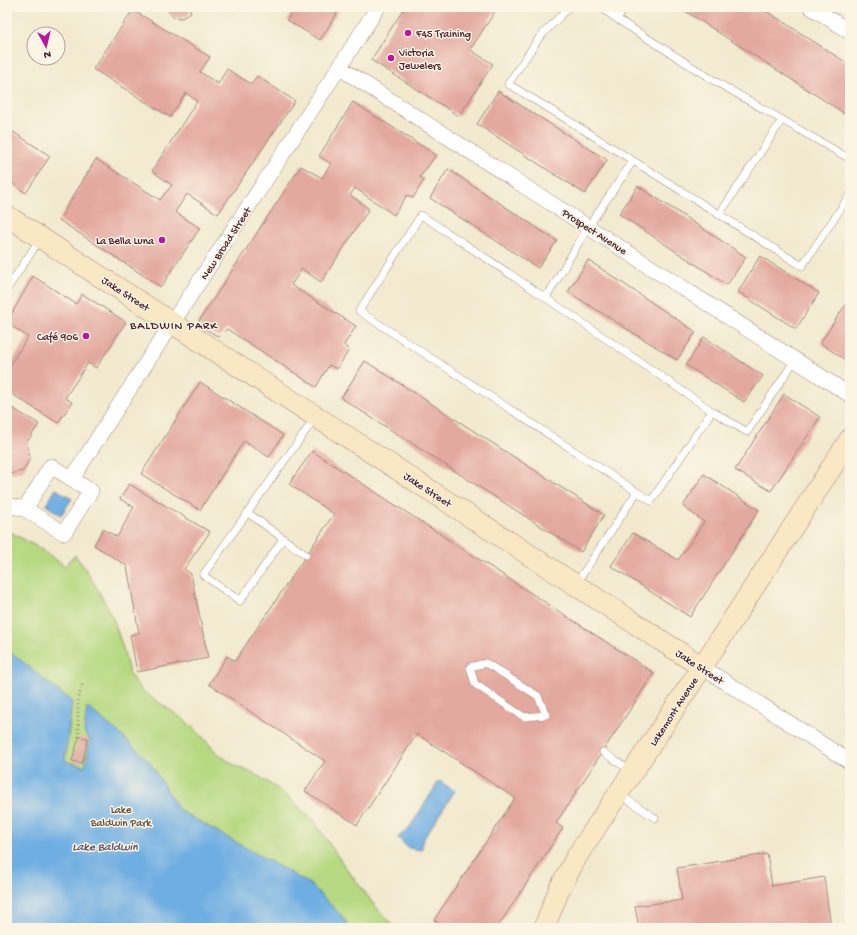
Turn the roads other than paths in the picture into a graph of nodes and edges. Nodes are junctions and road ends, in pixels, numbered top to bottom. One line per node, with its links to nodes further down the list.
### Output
1 (378, 7): 8 (street, New Broad Street)
2 (569, 7): 11 (lane)
3 (600, 7): 6 (lane)
4 (626, 7): 6 (lane)
5 (811, 7): 7 (street)
6 (617, 19): 9 (lane)
7 (850, 32)
8 (340, 68): 15 (street, Prospect Avenue); 19 (street, New Broad Street)
9 (782, 120): 10 (lane); 13 (lane)
10 (850, 159)
11 (633, 161): 13 (lane); 15 (lane)
12 (850, 195): 13 (lane)
13 (719, 215)
14 (7, 216): 16 (street, Jake Street)
15 (588, 227): 18 (lane); 20 (street, Prospect Avenue)
16 (41, 238): 17 (lane); 19 (street, Jake Street)
17 (7, 289)
18 (546, 298): 22 (lane); 26 (lane)
19 (172, 323): 23 (street, Jake Street); 25 (street, New Broad Street)
20 (795, 360): 21 (street, Prospect Avenue); 22 (lane)
21 (850, 395)
22 (712, 410): 26 (lane)
23 (316, 417): 29 (lane); 32 (street, Jake Street)
24 (850, 439): 34 (street, Lakemont Avenue)
25 (72, 479): 28 (street); 28 (street)
26 (637, 492): 32 (lane)
27 (7, 505): 28 (street)
28 (25, 509)
29 (248, 513): 30 (lane); 30 (lane)
30 (283, 539): 31 (lane)
31 (306, 555)
32 (575, 585): 34 (street, Jake Street)
33 (470, 667): 33 (lane)
34 (702, 668): 36 (street, Jake Street); 37 (street, Lakemont Avenue)
35 (602, 752): 37 (lane)
36 (850, 762)
37 (633, 772): 38 (street, Lakemont Avenue)
38 (618, 794): 39 (lane); 40 (street, Lakemont Avenue)
39 (656, 818)
40 (545, 928)

